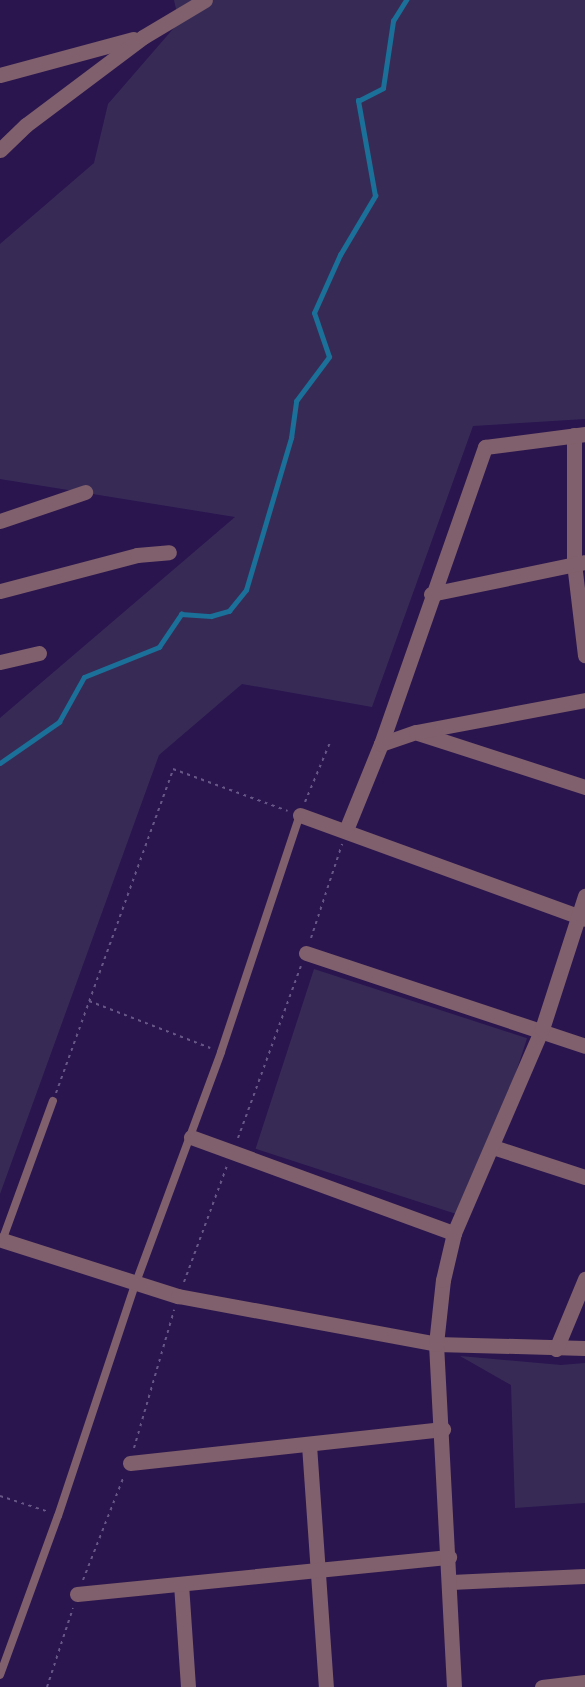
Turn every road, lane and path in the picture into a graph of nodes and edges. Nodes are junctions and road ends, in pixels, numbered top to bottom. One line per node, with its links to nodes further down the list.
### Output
1 (205, 0): 2 (street)
2 (143, 37): 3 (street); 4 (street)
3 (0, 75)
4 (0, 150)
5 (579, 434): 9 (street); 11 (street)
6 (85, 492): 7 (street)
7 (0, 521)
8 (170, 552): 10 (street)
9 (580, 563): 11 (street); 13 (street)
10 (0, 591)
11 (431, 594): 18 (street)
12 (39, 653): 14 (street)
13 (585, 655)
14 (0, 662)
15 (585, 700): 16 (street)
16 (416, 732): 18 (street); 19 (street)
17 (331, 740): 20 (path)
18 (381, 744): 21 (street)
19 (585, 787)
20 (300, 815): 21 (street); 25 (path); 28 (lane)
21 (346, 830): 23 (street); 24 (path)
22 (585, 896): 23 (street)
23 (581, 918): 26 (street)
24 (306, 953): 26 (street); 32 (path)
25 (90, 1001): 28 (path); 29 (path)
26 (542, 1029): 27 (street); 31 (street)
27 (585, 1046)
28 (221, 1052): 30 (lane)
29 (53, 1101): 35 (lane)
30 (191, 1137): 32 (street); 37 (lane)
31 (493, 1147): 33 (street); 34 (street)
32 (233, 1152): 34 (street); 38 (path)
33 (585, 1177)
34 (454, 1233): 39 (street)
35 (1, 1243): 37 (street)
36 (585, 1279): 41 (street)
37 (135, 1285): 38 (street); 46 (lane)
38 (178, 1296): 39 (street); 44 (path)
39 (436, 1344): 41 (street); 42 (street)
40 (585, 1348): 41 (street)
41 (556, 1349)
42 (443, 1430): 43 (street); 47 (street)
43 (309, 1445): 44 (street); 48 (street)
44 (130, 1463): 52 (path)
45 (0, 1496): 46 (path)
46 (58, 1516): 53 (lane)
47 (449, 1557): 48 (street); 50 (street)
48 (318, 1572): 51 (street); 57 (street)
49 (585, 1576): 50 (street)
50 (451, 1582): 58 (street)
51 (181, 1584): 52 (street); 56 (street)
52 (77, 1594): 55 (path)
53 (0, 1674)
54 (584, 1684): 59 (street)
55 (46, 1687)
56 (188, 1687)
57 (327, 1687)
58 (454, 1687)
59 (542, 1687)

